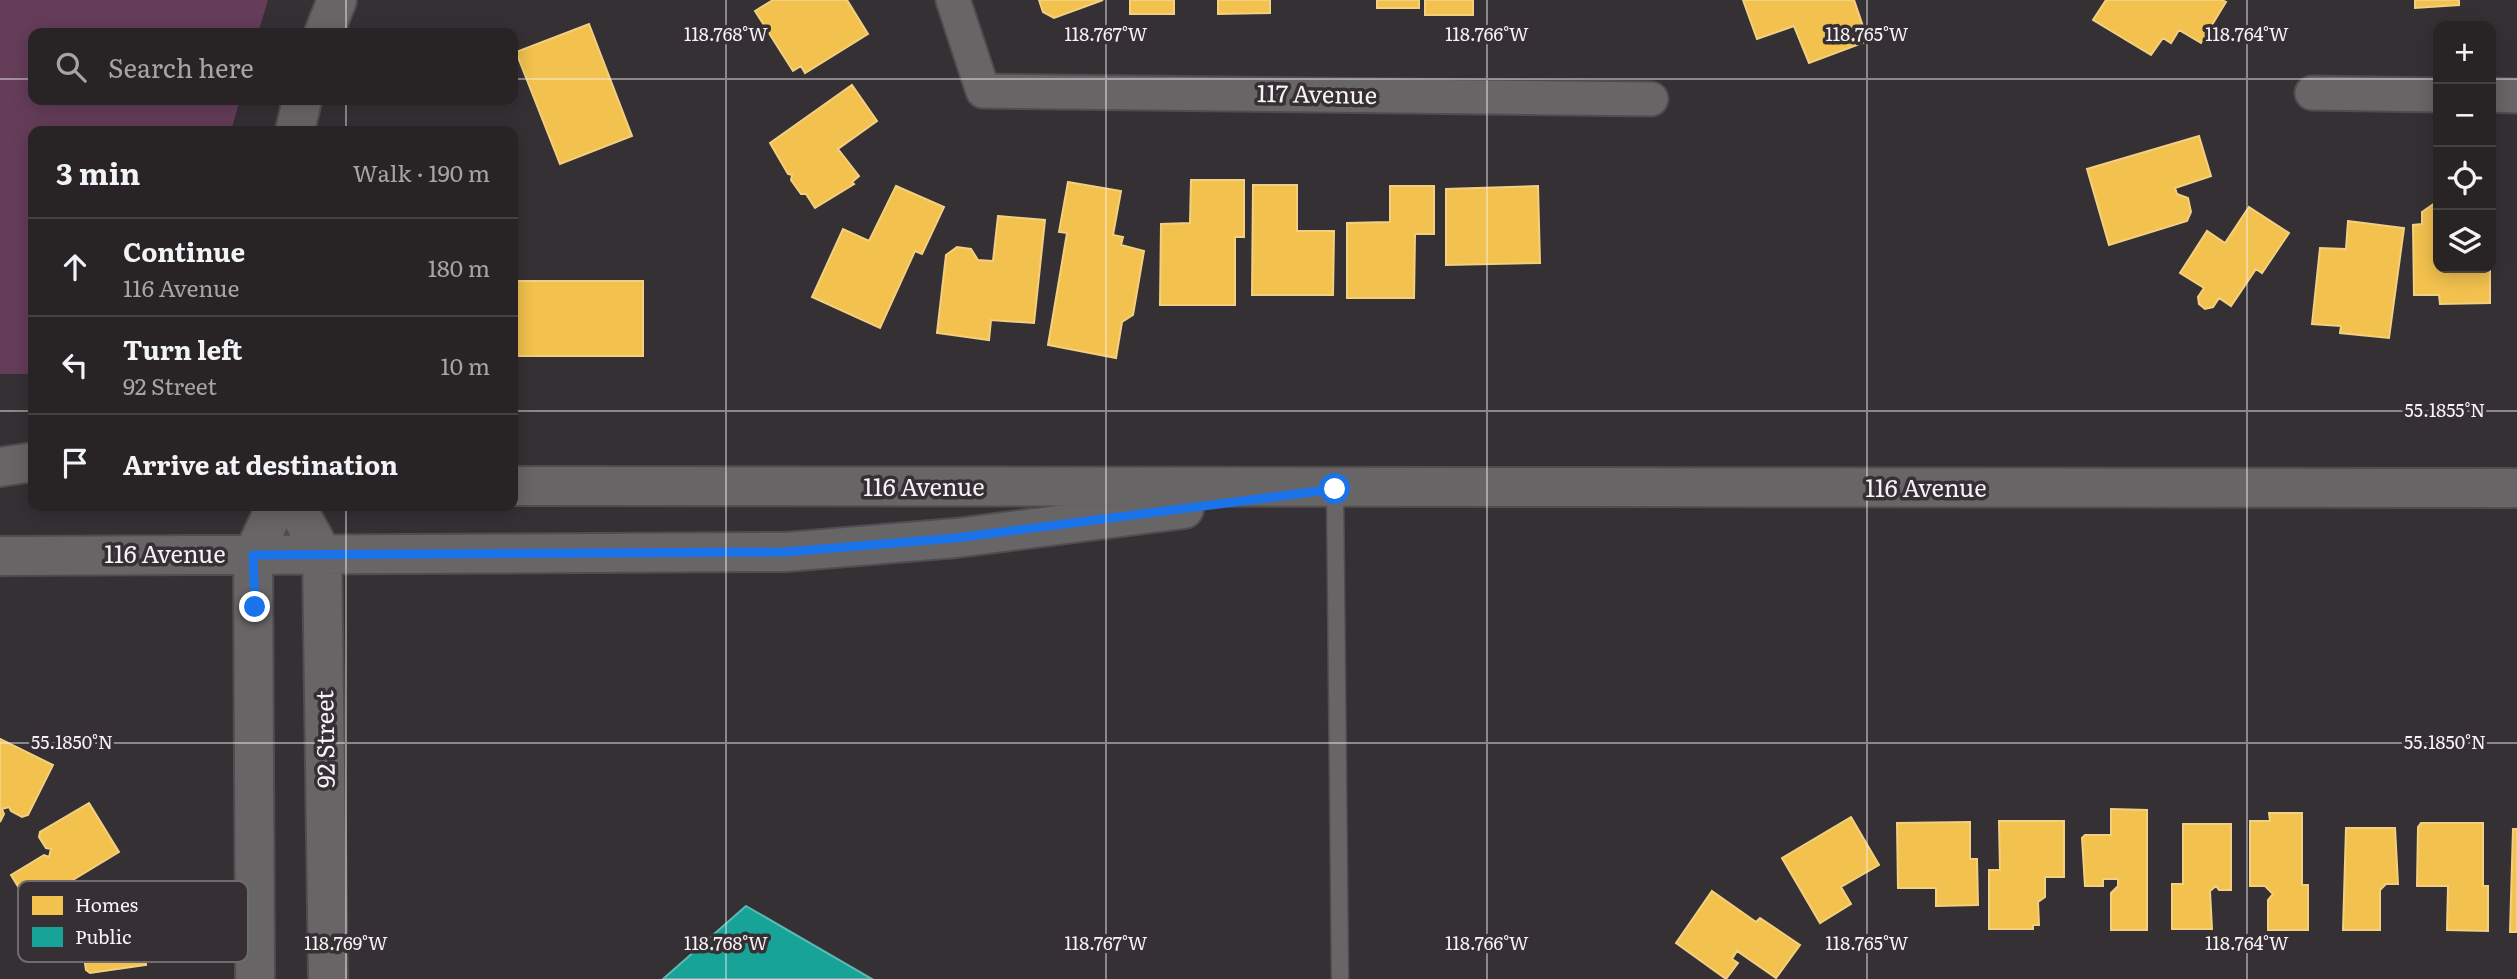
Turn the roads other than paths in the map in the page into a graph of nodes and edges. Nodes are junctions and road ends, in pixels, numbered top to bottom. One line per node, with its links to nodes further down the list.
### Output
1 (337, 0): 3 (main road)
2 (953, 0): 8 (street, 117 Avenue)
3 (326, 28)
4 (2312, 93): 5 (street)
5 (2433, 94)
6 (2496, 95): 7 (street)
7 (2517, 96)
8 (1651, 99)
9 (301, 105): 10 (main road)
10 (296, 126)
11 (28, 463): 12 (main road)
12 (0, 467)
13 (0, 485): 14 (main road)
14 (28, 485)
15 (518, 486): 17 (main road, 116 Avenue)
16 (2517, 488): 17 (main road, 116 Avenue)
17 (1335, 489): 20 (main road, 116 Avenue); 25 (lane)
18 (274, 511): 21 (main road)
19 (299, 511): 20 (main road, 92 Street)
20 (322, 554): 21 (main road, 116 Avenue); 24 (main road, 92 Street)
21 (253, 555): 22 (main road, 116 Avenue); 23 (main road)
22 (0, 556)
23 (255, 979)
24 (328, 979)
25 (1340, 979)

